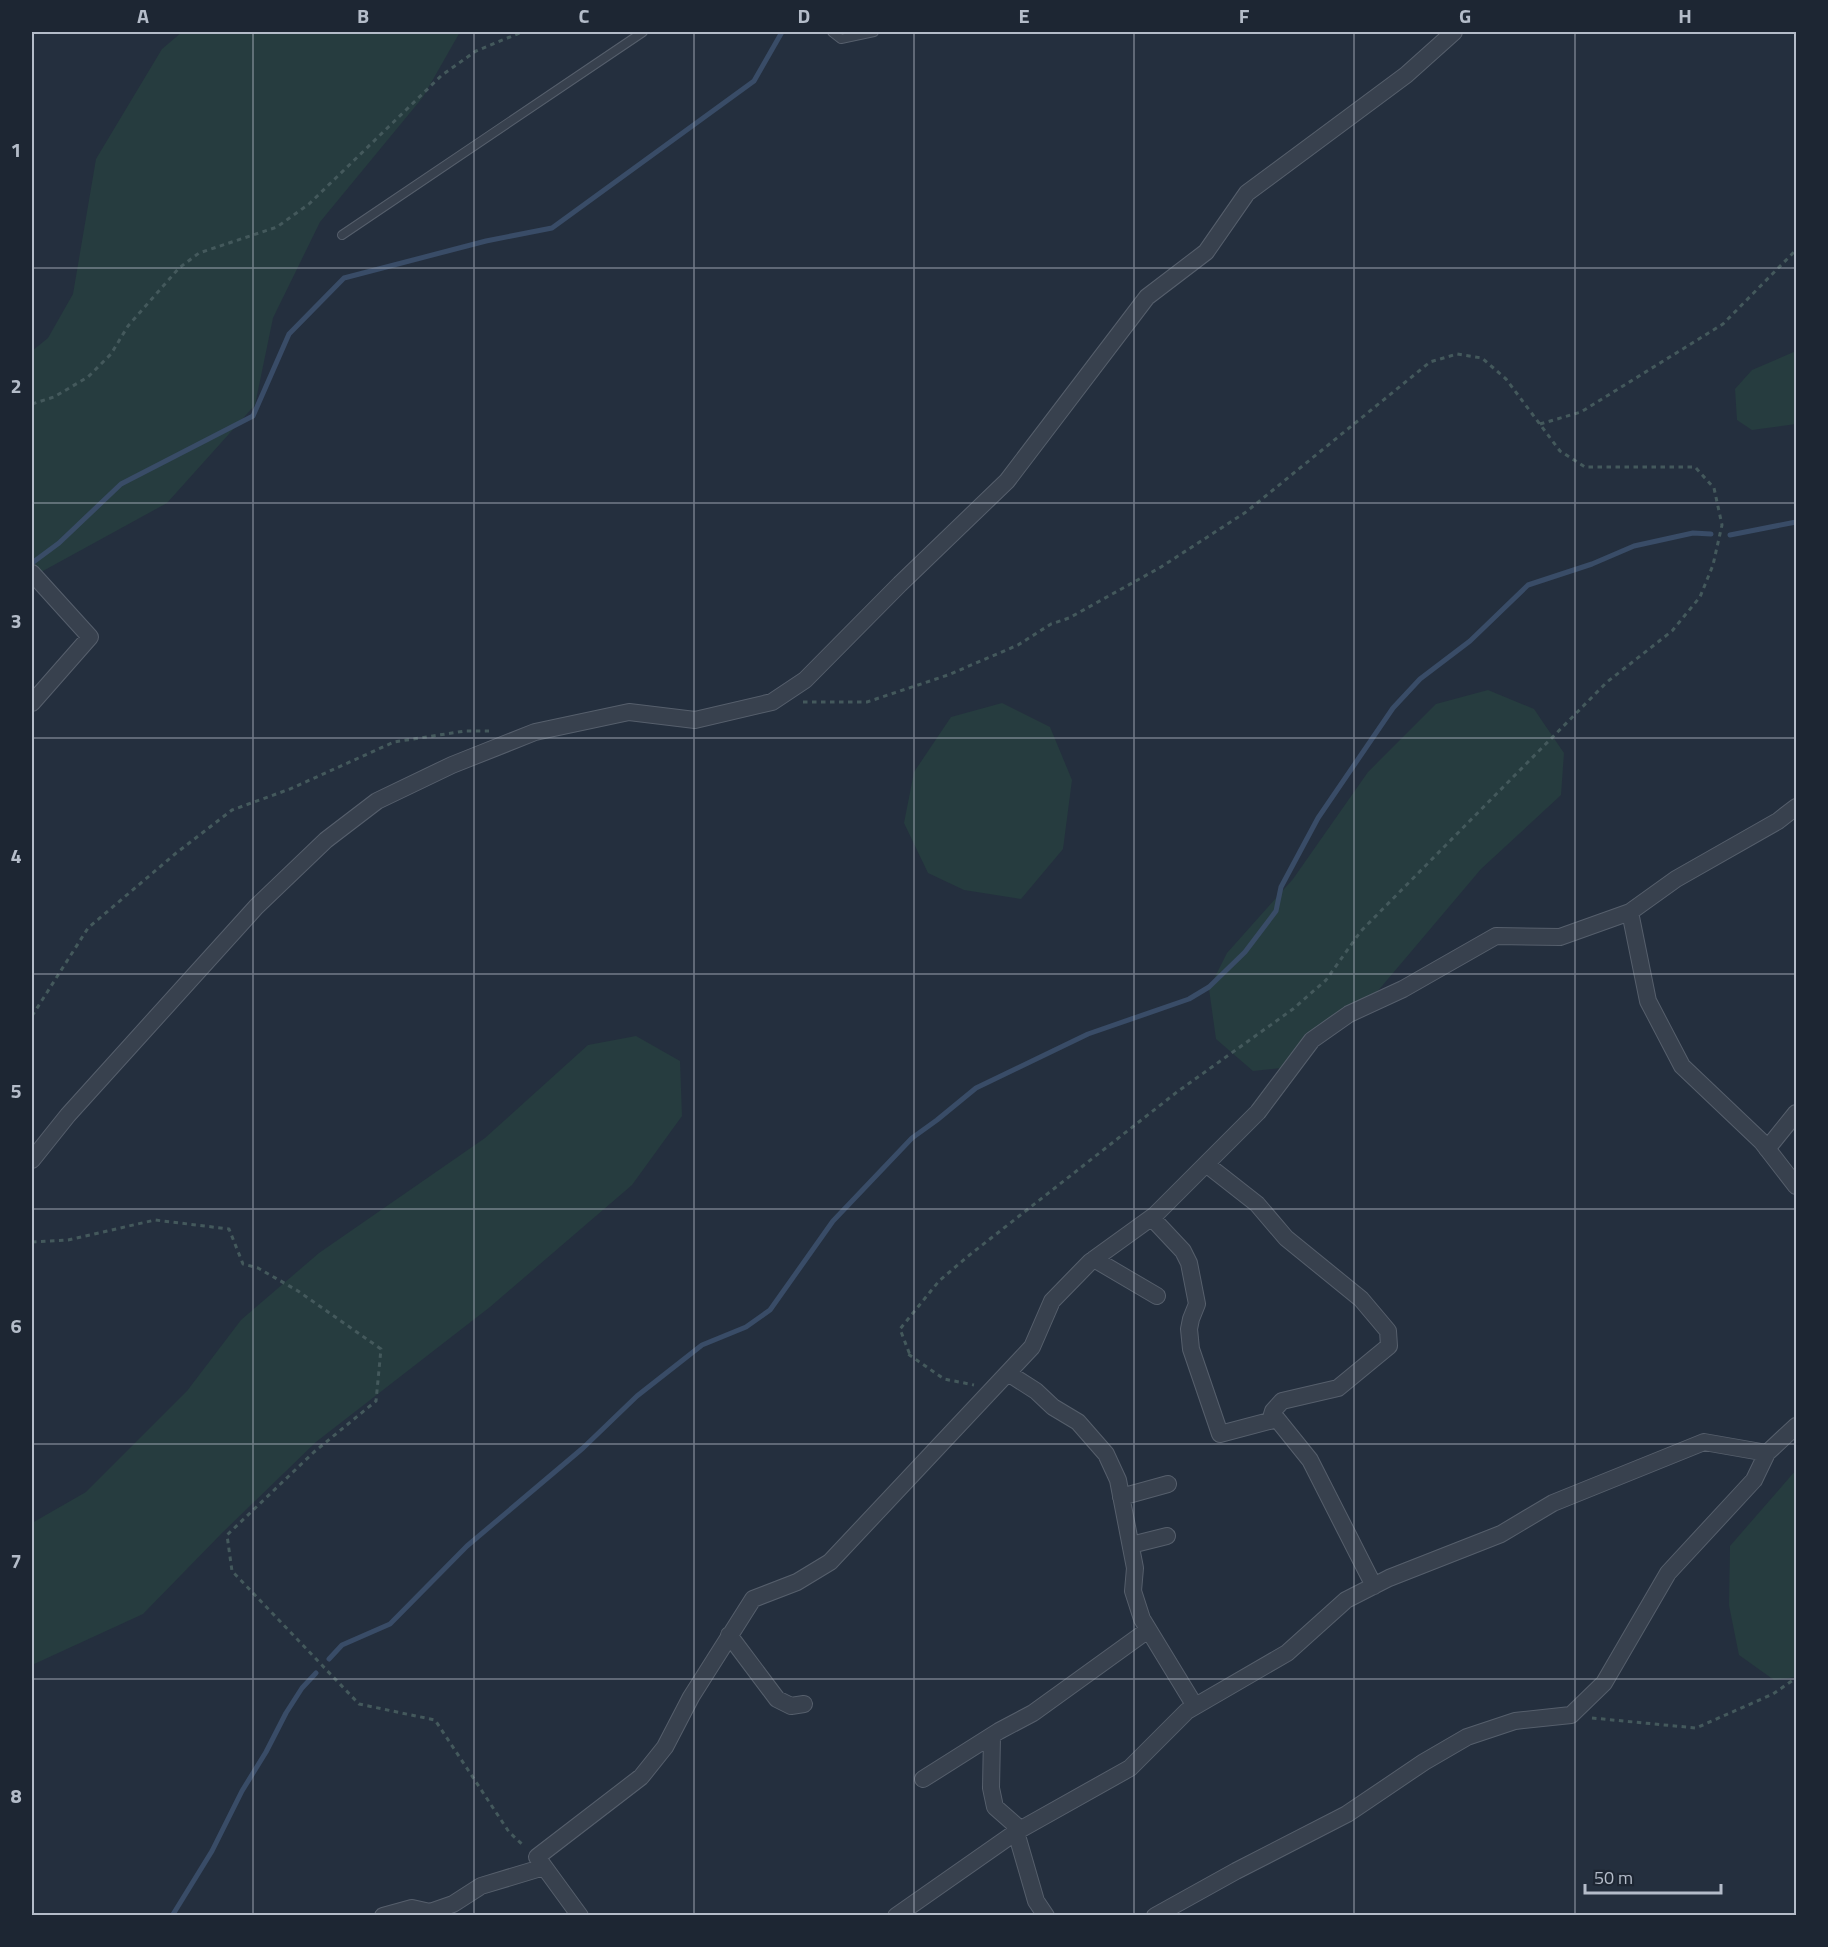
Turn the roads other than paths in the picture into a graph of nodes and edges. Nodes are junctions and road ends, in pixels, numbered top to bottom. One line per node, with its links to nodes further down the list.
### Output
1 (643, 32): 5 (lane)
2 (832, 32): 3 (lane)
3 (874, 32)
4 (1454, 32): 12 (street)
5 (342, 235)
6 (34, 575): 7 (street)
7 (32, 703)
8 (1797, 807): 9 (street)
9 (1630, 912): 11 (street); 13 (street)
10 (1797, 1113): 11 (street)
11 (1767, 1149): 14 (street)
12 (32, 1160)
13 (1206, 1164): 15 (street); 19 (street)
14 (1797, 1186)
15 (1152, 1218): 16 (street); 19 (street)
16 (1094, 1259): 17 (street); 18 (street)
17 (1157, 1296)
18 (1008, 1373): 23 (street); 28 (street)
19 (1270, 1421): 26 (street)
20 (1797, 1425): 21 (street)
21 (1767, 1453): 26 (street); 39 (street)
22 (1168, 1484): 23 (street)
23 (1121, 1497): 25 (street)
24 (1167, 1536): 25 (street)
25 (1131, 1545): 27 (street)
26 (1374, 1586): 30 (street)
27 (1148, 1630): 30 (street); 31 (street)
28 (729, 1635): 29 (street); 34 (street)
29 (804, 1704)
30 (1195, 1707): 33 (street)
31 (992, 1736): 32 (street); 33 (street)
32 (923, 1779)
33 (1018, 1831): 37 (street); 38 (street)
34 (540, 1862): 35 (street); 36 (street)
35 (383, 1916)
36 (580, 1916)
37 (896, 1916)
38 (1046, 1916)
39 (1155, 1916)

